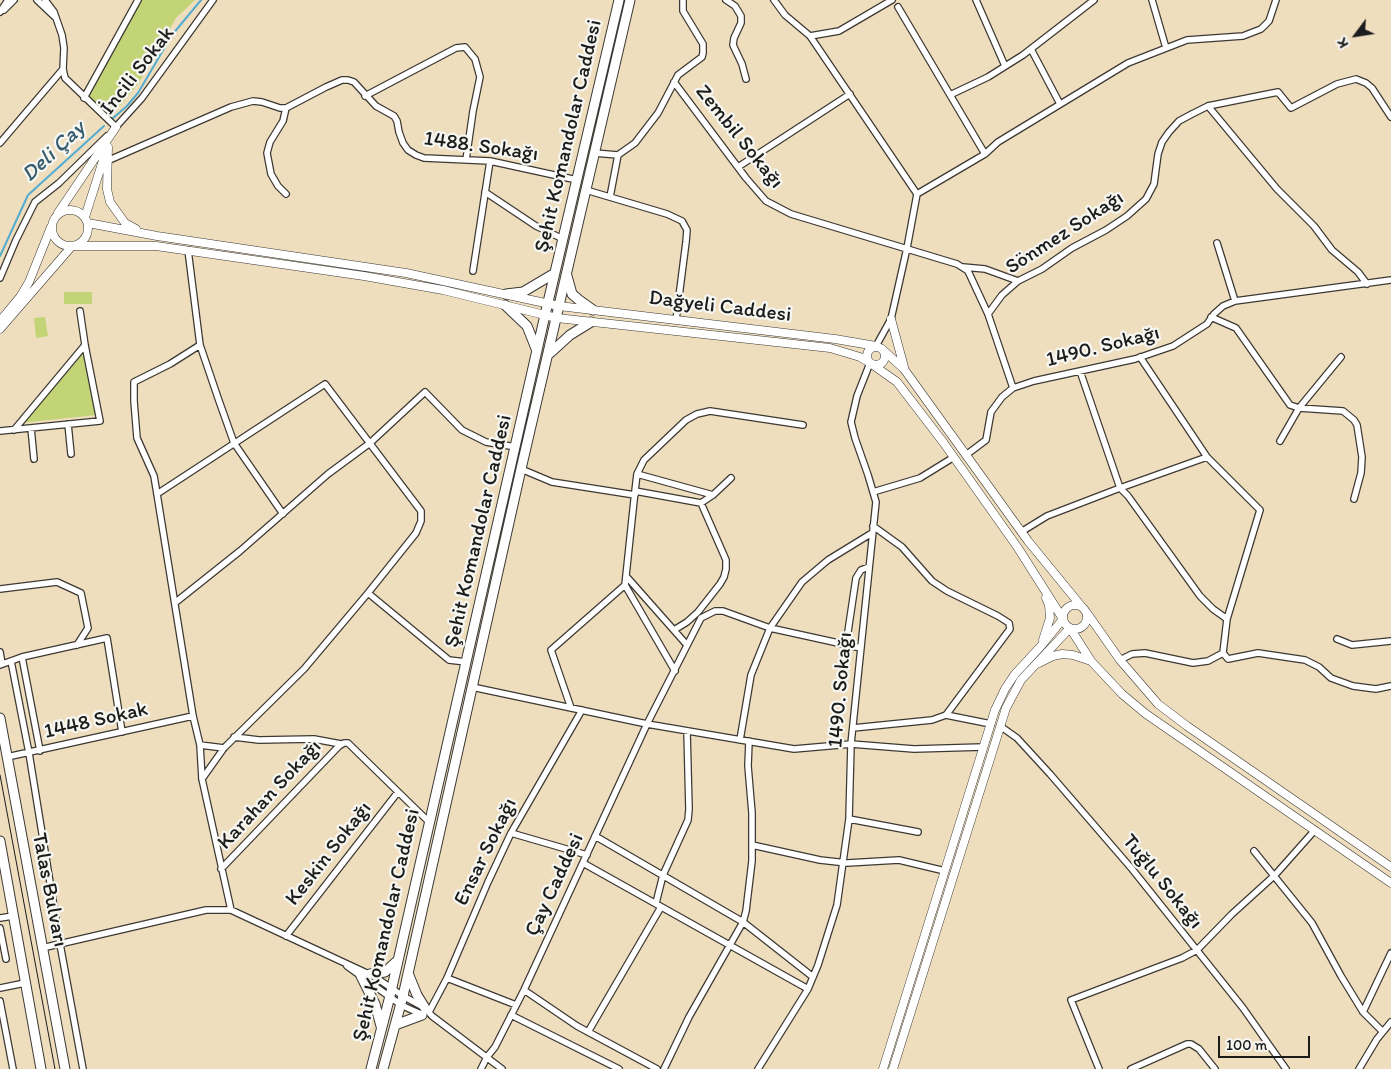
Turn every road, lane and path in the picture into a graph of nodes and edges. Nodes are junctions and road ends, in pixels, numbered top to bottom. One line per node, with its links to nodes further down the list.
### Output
1 (8, 0): 18 (street)
2 (14, 0): 18 (street)
3 (37, 0): 19 (street)
4 (45, 0): 19 (street)
5 (138, 0): 30 (street)
6 (212, 0): 35 (street, İncili Sokak)
7 (619, 0): 45 (main road, Şehit Komandolar Caddesi)
8 (630, 0): 38 (main road, Şehit Komandolar Caddesi)
9 (683, 0): 26 (street, Zembil Sokağı)
10 (726, 0): 25 (street)
11 (774, 0): 20 (street)
12 (892, 0): 20 (street)
13 (976, 0): 23 (street)
14 (1094, 0): 22 (street)
15 (1152, 0): 21 (street)
16 (1276, 0): 21 (street)
17 (898, 8): 28 (street)
18 (0, 12)
19 (55, 17): 24 (street)
20 (810, 36): 27 (street)
21 (1166, 48): 31 (street)
22 (1031, 49): 23 (street); 31 (street)
23 (1005, 66): 28 (street)
24 (63, 69): 30 (street); 36 (street)
25 (746, 79)
26 (674, 82): 40 (street); 44 (street, Zembil Sokağı)
27 (850, 94): 44 (street); 49 (street)
28 (950, 95): 39 (street)
29 (365, 96): 33 (street, 1488. Sokağı); 41 (street, 1488. Sokağı); 41 (street)
30 (84, 98): 35 (street)
31 (1060, 104): 39 (street)
32 (1208, 106): 34 (street, Sönmez Sokağı); 65 (street, Sönmez Sokağı); 66 (street)
33 (286, 108): 42 (street); 48 (street)
34 (1391, 117)
35 (116, 127): 37 (street); 51 (street); 63 (street, İncili Sokak)
36 (0, 143)
37 (108, 147): 42 (street); 52 (street)
38 (594, 153): 40 (street); 46 (main road, Şehit Komandolar Caddesi)
39 (985, 154): 49 (street)
40 (618, 155): 50 (street)
41 (466, 160): 43 (street, 1488. Sokağı)
42 (107, 161): 53 (street)
43 (490, 161): 45 (street, 1488. Sokağı); 47 (street)
44 (738, 167): 57 (street, Zembil Sokağı)
45 (577, 180): 54 (main road, Şehit Komandolar Caddesi)
46 (586, 190): 50 (street); 62 (main road, Şehit Komandolar Caddesi)
47 (485, 192): 54 (street); 60 (street)
48 (286, 194)
49 (917, 194): 57 (street)
50 (610, 197): 79 (street)
51 (54, 220): 52 (street); 56 (street); 80 (street)
52 (87, 220): 53 (street, Dağyeli Caddesi); 56 (street)
53 (142, 233): 67 (street, Dağyeli Caddesi)
54 (563, 239): 61 (main road, Şehit Komandolar Caddesi)
55 (1217, 243): 68 (street)
56 (72, 246): 58 (street, Dağyeli Caddesi); 82 (street)
57 (908, 248): 59 (street, Zembil Sokağı); 78 (street)
58 (188, 250): 70 (street, Dağyeli Caddesi); 84 (street)
59 (963, 267): 65 (street, Zembil Sokağı); 74 (street)
60 (473, 271)
61 (556, 273): 67 (main road); 69 (main road, Şehit Komandolar Caddesi)
62 (567, 274): 71 (main road, Şehit Komandolar Caddesi); 72 (main road)
63 (0, 278)
64 (1391, 280): 66 (street, 1490. Sokağı)
65 (1018, 281): 74 (street, Sönmez Sokağı)
66 (1367, 284): 68 (street, 1490. Sokağı)
67 (506, 294): 69 (street, Dağyeli Caddesi)
68 (1235, 301): 76 (street, 1490. Sokağı)
69 (548, 303): 71 (street, Dağyeli Caddesi); 75 (main road, Şehit Komandolar Caddesi)
70 (505, 305): 75 (street, Dağyeli Caddesi); 86 (main road)
71 (559, 306): 72 (street, Dağyeli Caddesi); 77 (main road, Şehit Komandolar Caddesi)
72 (593, 310): 79 (street, Dağyeli Caddesi)
73 (80, 311): 83 (street)
74 (988, 314): 93 (street)
75 (545, 315): 77 (street, Dağyeli Caddesi); 86 (main road, Şehit Komandolar Caddesi)
76 (1211, 317): 89 (street, 1490. Sokağı); 94 (street)
77 (556, 318): 81 (street, Dağyeli Caddesi); 87 (main road, Şehit Komandolar Caddesi)
78 (891, 319): 85 (street); 91 (street)
79 (676, 320): 85 (street, Dağyeli Caddesi)
80 (0, 321)
81 (591, 322): 87 (main road); 90 (street, Dağyeli Caddesi)
82 (0, 329)
83 (85, 345): 95 (street); 98 (street)
84 (200, 345): 101 (street); 115 (street)
85 (879, 348): 90 (street); 90 (street); 91 (street)
86 (537, 353): 103 (main road, Şehit Komandolar Caddesi)
87 (548, 356): 109 (main road, Şehit Komandolar Caddesi)
88 (1341, 357): 94 (street)
89 (1140, 358): 92 (street, 1490. Sokağı); 106 (street)
90 (871, 364): 107 (street, Dağyeli Caddesi); 113 (street, 1490. Sokağı)
91 (904, 369): 105 (street)
92 (1080, 371): 93 (street, 1490. Sokağı); 112 (street)
93 (1013, 388): 105 (street)
94 (1299, 408): 100 (street); 117 (street)
95 (68, 424): 97 (street); 104 (street)
96 (803, 425): 110 (street)
97 (31, 428): 98 (street); 108 (street)
98 (13, 430): 99 (street)
99 (0, 431)
100 (1280, 441)
101 (234, 443): 102 (street); 115 (street); 119 (street)
102 (370, 443): 103 (street); 119 (street); 128 (street)
103 (516, 447): 148 (main road, Şehit Komandolar Caddesi)
104 (71, 454)
105 (966, 456): 121 (street)
106 (1207, 456): 112 (street); 132 (street)
107 (954, 457): 113 (street); 125 (street, Dağyeli Caddesi)
108 (34, 459)
109 (521, 469): 114 (street); 154 (main road, Şehit Komandolar Caddesi)
110 (637, 474): 114 (street); 116 (street)
111 (732, 478): 116 (street)
112 (1120, 488): 121 (street); 132 (street)
113 (873, 492): 120 (street, 1490. Sokağı)
114 (635, 493): 118 (street); 124 (street)
115 (157, 494): 129 (street)
116 (713, 494): 118 (street)
117 (1354, 499)
118 (701, 503): 135 (street)
119 (283, 514): 129 (street)
120 (873, 526): 122 (street, 1490. Sokağı); 157 (street)
121 (1021, 532): 130 (street)
122 (872, 533): 123 (street, 1490. Sokağı); 133 (street)
123 (869, 567): 140 (street); 142 (street, 1490. Sokağı)
124 (626, 576): 126 (street); 135 (street)
125 (1040, 582): 131 (street); 141 (street)
126 (625, 585): 152 (street); 155 (street)
127 (0, 589): 138 (street)
128 (368, 593): 148 (street); 166 (street)
129 (176, 602): 158 (street)
130 (1084, 610): 131 (street); 134 (street); 146 (street)
131 (1063, 619): 134 (street); 141 (street)
132 (1227, 619): 144 (street)
133 (770, 628): 139 (street, Çay Caddesi); 140 (street, Çay Caddesi); 167 (street)
134 (1070, 628): 149 (street); 151 (street)
135 (674, 630): 139 (street)
136 (1337, 639): 137 (street)
137 (1391, 640)
138 (77, 645): 145 (street); 165 (street)
139 (687, 645): 152 (street, Çay Caddesi)
140 (846, 645): 142 (street, Çay Caddesi)
141 (1041, 646): 161 (street)
142 (861, 648): 163 (street, 1490. Sokağı)
143 (0, 652): 150 (street)
144 (1223, 654): 146 (street); 153 (street)
145 (22, 657): 147 (street); 174 (street)
146 (1120, 660): 191 (street)
147 (11, 661): 150 (street); 175 (street)
148 (466, 662): 180 (main road, Şehit Komandolar Caddesi)
149 (1091, 662): 151 (street); 181 (street)
150 (1, 665)
151 (1035, 665): 162 (street)
152 (675, 671): 160 (street, Çay Caddesi)
153 (1391, 686)
154 (472, 687): 155 (street); 212 (main road, Şehit Komandolar Caddesi)
155 (571, 708): 156 (street)
156 (582, 710): 160 (street); 183 (street, Ensar Sokağı)
157 (946, 715): 161 (street); 163 (street)
158 (193, 716): 165 (street, 1448 Sokak); 171 (street)
159 (0, 718): 176 (main road, Talas Bulvarı)
160 (647, 724): 164 (street); 184 (street, Çay Caddesi)
161 (991, 724): 172 (street)
162 (1000, 726): 207 (street, Tuğlu Sokağı); 247 (street)
163 (853, 728): 170 (street, 1490. Sokağı)
164 (687, 731): 167 (street); 194 (street)
165 (122, 732): 174 (street, 1448 Sokak)
166 (234, 738): 169 (street); 173 (street)
167 (740, 740): 168 (street)
168 (748, 741): 170 (street); 186 (street)
169 (341, 744): 178 (street, Karahan Sokağı); 192 (street, Karahan Sokağı)
170 (851, 744): 172 (street); 179 (street, 1490. Sokağı)
171 (200, 745): 173 (street); 177 (street)
172 (983, 747): 193 (street)
173 (224, 748): 177 (street)
174 (40, 751): 175 (street, 1448 Sokak)
175 (29, 753): 176 (street, 1448 Sokak); 204 (street)
176 (7, 757): 206 (main road, Talas Bulvarı)
177 (202, 780): 192 (street)
178 (398, 792): 180 (street, Karahan Sokağı); 203 (street, Keskin Sokağı)
179 (849, 820): 182 (street); 189 (street, 1490. Sokağı)
180 (429, 822): 210 (main road, Şehit Komandolar Caddesi)
181 (1315, 830): 195 (street); 196 (street)
182 (918, 832)
183 (511, 833): 188 (street); 215 (street, Ensar Sokağı)
184 (596, 836): 188 (street, Çay Caddesi); 194 (street)
185 (0, 841): 199 (main road, Talas Bulvarı)
186 (752, 845): 189 (street); 201 (street)
187 (1254, 851): 195 (street)
188 (587, 855): 190 (street, Çay Caddesi)
189 (842, 861): 193 (street); 214 (street, 1490. Sokağı)
190 (583, 863): 197 (street); 219 (street, Çay Caddesi)
191 (1391, 867)
192 (222, 869): 198 (street)
193 (944, 871): 246 (street)
194 (663, 875): 197 (street); 201 (street)
195 (1275, 875): 207 (street); 224 (street)
196 (1391, 883)
197 (659, 905): 205 (street); 231 (street)
198 (231, 910): 203 (street); 204 (street)
199 (13, 916): 200 (street); 216 (main road, Talas Bulvarı)
200 (0, 918)
201 (743, 922): 205 (street); 214 (street)
202 (0, 928): 209 (street)
203 (286, 936): 211 (street)
204 (60, 944): 206 (street); 237 (street)
205 (730, 945): 218 (street); 244 (street)
206 (42, 948): 236 (main road, Talas Bulvarı)
207 (1197, 950): 248 (street); 251 (street, Tuğlu Sokağı)
208 (1391, 953): 224 (street)
209 (6, 959)
210 (398, 960): 213 (main road); 220 (main road, Şehit Komandolar Caddesi)
211 (346, 965): 213 (street); 213 (street)
212 (408, 973): 221 (main road, Şehit Komandolar Caddesi); 225 (main road)
213 (366, 975): 220 (street); 220 (street); 229 (main road)
214 (813, 977): 218 (street, 1490. Sokağı)
215 (447, 978): 223 (street); 225 (street, Ensar Sokağı)
216 (25, 983): 217 (street); 235 (main road, Talas Bulvarı)
217 (0, 988)
218 (808, 989): 245 (street, 1490. Sokağı)
219 (524, 990): 223 (street, Çay Caddesi); 231 (street)
220 (391, 992): 221 (street); 221 (street); 229 (main road, Şehit Komandolar Caddesi)
221 (402, 1000): 225 (street); 225 (street); 228 (main road, Şehit Komandolar Caddesi)
222 (0, 1001): 234 (street)
223 (516, 1005): 226 (street, Çay Caddesi)
224 (1363, 1012): 230 (street)
225 (427, 1013): 228 (main road); 232 (street)
226 (511, 1015): 232 (street, Çay Caddesi); 242 (street)
227 (1391, 1022): 230 (street)
228 (395, 1025): 239 (main road, Şehit Komandolar Caddesi)
229 (381, 1031): 238 (main road, Şehit Komandolar Caddesi)
230 (1382, 1031): 252 (street)
231 (588, 1032): 243 (street)
232 (486, 1057): 240 (street, Çay Caddesi); 241 (street)
233 (1146, 1066): 249 (street); 250 (street)
234 (13, 1069)
235 (41, 1069)
236 (65, 1069)
237 (83, 1069)
238 (371, 1069)
239 (383, 1069)
240 (481, 1069)
241 (502, 1069)
242 (619, 1069)
243 (657, 1069)
244 (664, 1069)
245 (758, 1069)
246 (883, 1069)
247 (893, 1069)
248 (1099, 1069)
249 (1131, 1069)
250 (1215, 1069)
251 (1286, 1069)
252 (1359, 1069)

